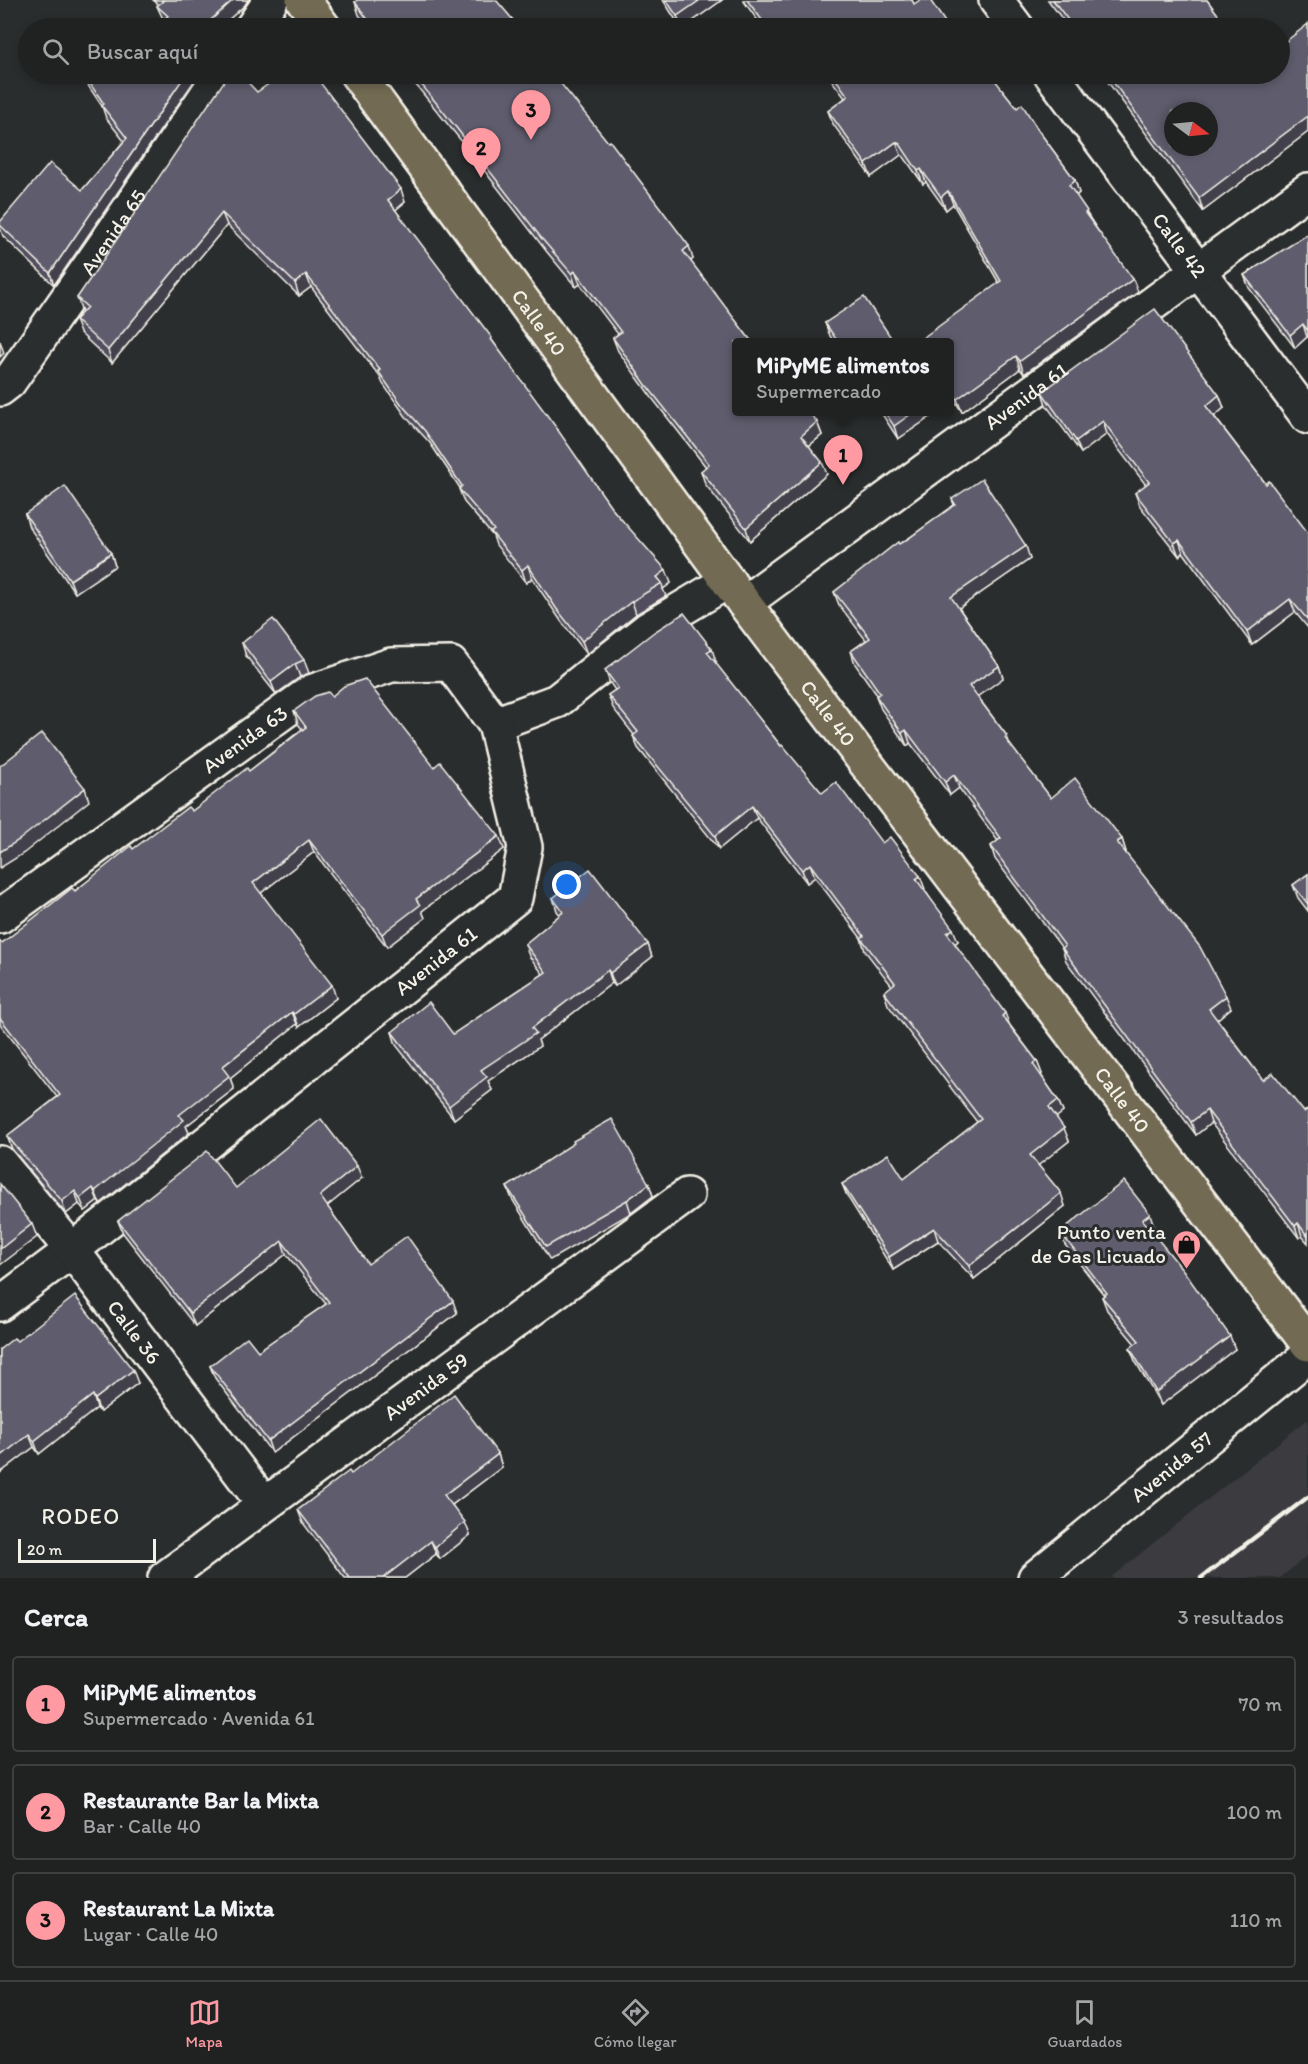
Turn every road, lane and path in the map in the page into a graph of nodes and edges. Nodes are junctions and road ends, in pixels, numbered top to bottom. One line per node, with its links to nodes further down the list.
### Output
1 (271, 0): 4 (street)
2 (303, 0): 5 (main road)
3 (996, 0): 6 (street)
4 (259, 18)
5 (316, 18)
6 (1010, 18)
7 (214, 84): 12 (street, Avenida 65)
8 (364, 84): 14 (main road, Calle 40)
9 (1059, 84): 11 (street, Calle 42)
10 (1308, 190): 11 (street, Avenida 61)
11 (1199, 270): 13 (street, Calle 42); 14 (street, Avenida 61)
12 (0, 389)
13 (1308, 417)
14 (736, 592): 15 (street, Avenida 61); 21 (main road, Calle 40)
15 (495, 724): 16 (street, Avenida 63); 19 (street, Avenida 61)
16 (0, 916)
17 (0, 1163): 19 (street, Calle 36)
18 (687, 1195): 23 (street, Avenida 59)
19 (72, 1250): 20 (street, Avenida 61); 23 (street, Calle 36)
20 (0, 1304)
21 (1308, 1344)
22 (1308, 1356): 25 (street, Avenida 57)
23 (264, 1504): 24 (street, Avenida 59)
24 (165, 1578)
25 (1035, 1578)

